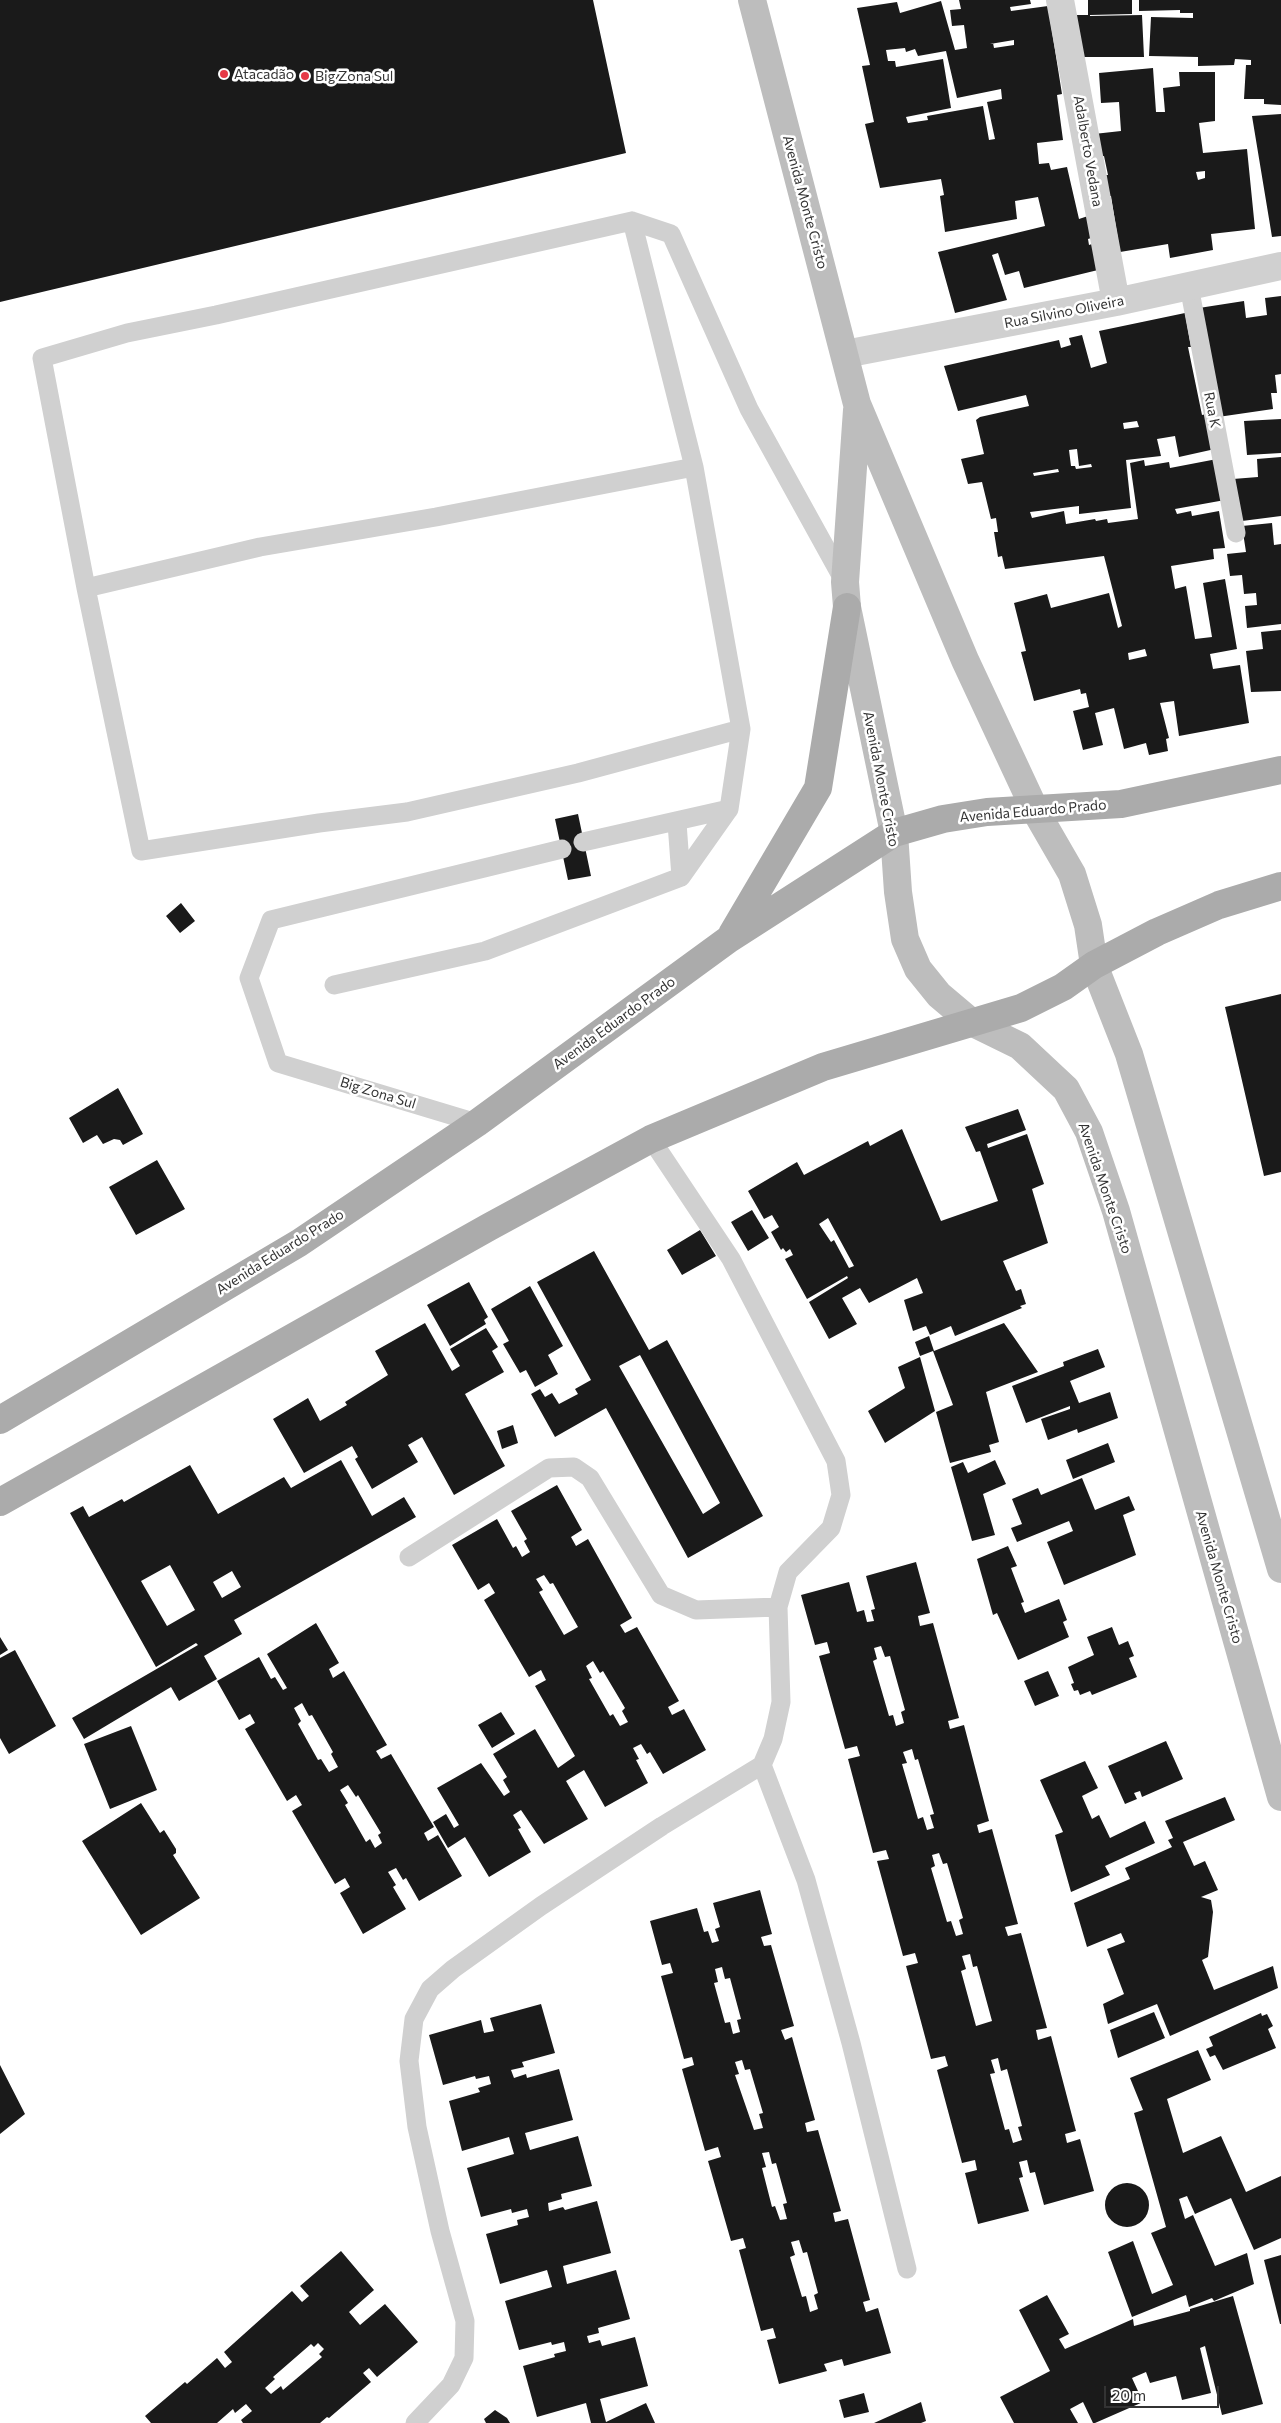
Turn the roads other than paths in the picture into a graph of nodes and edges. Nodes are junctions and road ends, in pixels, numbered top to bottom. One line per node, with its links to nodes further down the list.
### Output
1 (752, 0): 7 (main road, Avenida Monte Cristo)
2 (1060, 0): 6 (street, Adalberto Vedana)
3 (632, 221): 9 (lane); 11 (lane); 12 (lane)
4 (1281, 266): 5 (street, Rua Silvino Oliveira)
5 (1189, 286): 6 (street, Rua Silvino Oliveira); 10 (lane, Rua K)
6 (1116, 302): 7 (street, Rua Silvino Oliveira)
7 (845, 354): 8 (main road, Avenida Monte Cristo)
8 (857, 404): 12 (main road, Avenida Monte Cristo); 16 (main road, Avenida Monte Cristo)
9 (694, 467): 11 (lane); 13 (lane)
10 (1236, 533)
11 (86, 588): 13 (lane)
12 (846, 595): 18 (main road, Avenida Monte Cristo); 23 (main road)
13 (741, 729): 15 (lane)
14 (1281, 770): 16 (main road, Avenida Eduardo Prado)
15 (729, 809): 17 (lane); 21 (lane)
16 (1035, 810): 18 (main road, Avenida Eduardo Prado); 24 (main road, Avenida Monte Cristo)
17 (677, 823): 19 (lane); 21 (lane)
18 (894, 833): 23 (main road, Avenida Eduardo Prado); 26 (main road, Avenida Monte Cristo)
19 (584, 842)
20 (562, 849): 27 (lane, Big Zona Sul)
21 (681, 877): 25 (lane)
22 (1281, 886): 24 (main road)
23 (729, 939): 27 (main road, Avenida Eduardo Prado)
24 (1094, 965): 26 (main road); 32 (main road, Avenida Monte Cristo)
25 (334, 985)
26 (971, 1022): 28 (main road); 35 (main road, Avenida Monte Cristo)
27 (477, 1123): 29 (main road, Avenida Eduardo Prado)
28 (651, 1139): 30 (main road); 33 (lane)
29 (0, 1420)
30 (0, 1502)
31 (408, 1557): 33 (lane)
32 (1281, 1569)
33 (778, 1607): 34 (lane)
34 (762, 1766): 36 (lane); 37 (lane)
35 (1281, 1796)
36 (907, 2269)
37 (415, 2423)

